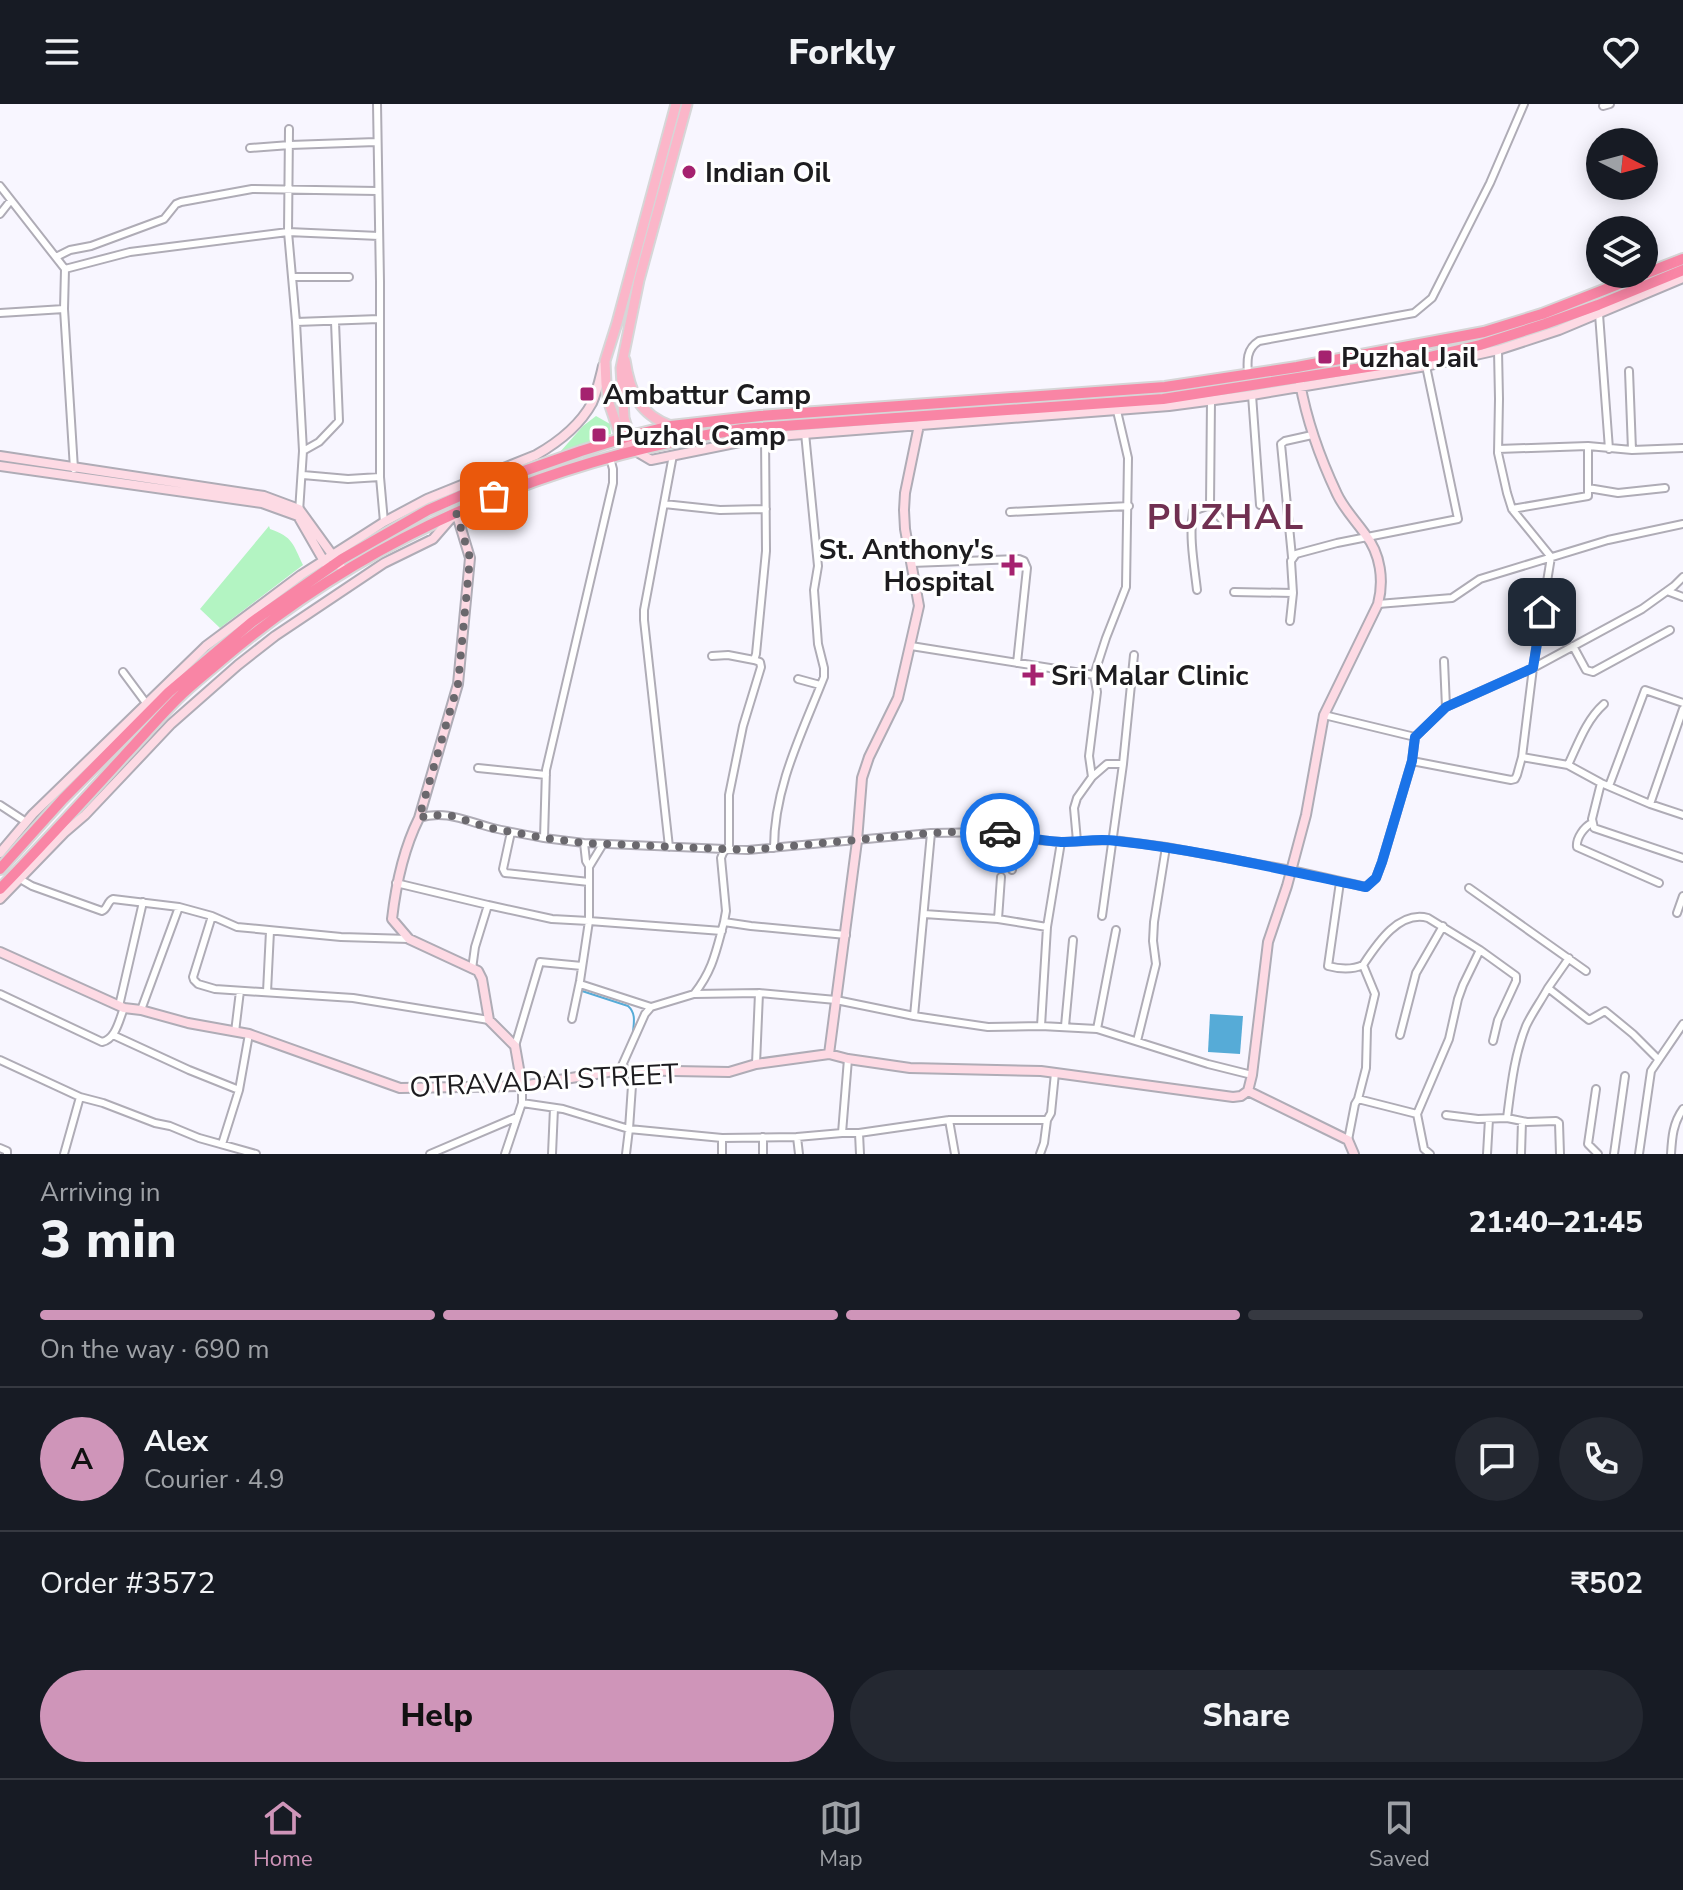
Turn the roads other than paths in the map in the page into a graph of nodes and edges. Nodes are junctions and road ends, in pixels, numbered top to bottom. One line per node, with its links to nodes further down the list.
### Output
1 (377, 104): 6 (street)
2 (676, 104): 31 (main road)
3 (687, 104): 30 (main road)
4 (1524, 104): 34 (street)
5 (289, 129): 7 (street)
6 (376, 142): 7 (street); 11 (street)
7 (290, 145): 8 (street); 10 (street)
8 (250, 148)
9 (0, 186): 12 (street)
10 (288, 189): 11 (street); 14 (street); 16 (street)
11 (377, 191): 15 (street)
12 (11, 200): 13 (street); 16 (street)
13 (0, 214)
14 (288, 232): 15 (street); 18 (street); 20 (street)
15 (379, 236): 26 (street)
16 (56, 257): 18 (street)
17 (1683, 259): 35 (highway)
18 (65, 269): 23 (street)
19 (1683, 270): 35 (highway)
20 (292, 277): 21 (street); 27 (street)
21 (349, 277)
22 (1683, 278): 25 (street)
23 (64, 309): 24 (street); 56 (street)
24 (0, 313)
25 (1599, 314): 29 (street); 48 (street)
26 (379, 319): 28 (street); 58 (street)
27 (296, 322): 28 (street); 50 (street)
28 (335, 322): 50 (street)
29 (1498, 350): 32 (street); 47 (street)
30 (624, 353): 40 (main road); 43 (main road)
31 (605, 361): 43 (main road); 70 (street)
32 (1426, 366): 35 (street); 73 (street)
33 (1629, 371): 49 (street)
34 (1248, 375): 35 (highway); 40 (highway)
35 (1299, 377): 36 (street); 42 (street); 51 (highway)
36 (1252, 395): 37 (street); 63 (street)
37 (1211, 400): 38 (street); 62 (street)
38 (1117, 411): 39 (street); 64 (street)
39 (919, 425): 41 (street); 76 (street)
40 (671, 426): 43 (highway)
41 (805, 433): 44 (street); 98 (street)
42 (1312, 435): 73 (street); 74 (street)
43 (626, 437): 51 (main road); 77 (highway)
44 (765, 437): 52 (street); 65 (street)
45 (1588, 446): 47 (street); 48 (street); 59 (street)
46 (1683, 448): 49 (street)
47 (1498, 449): 66 (street)
48 (1609, 449): 49 (street)
49 (1632, 450)
50 (303, 451): 57 (street)
51 (630, 452): 52 (street); 54 (highway)
52 (673, 455): 61 (street)
53 (0, 456): 56 (street)
54 (610, 458): 67 (highway); 110 (street)
55 (0, 466): 56 (street)
56 (75, 473): 69 (street)
57 (303, 475): 58 (street); 69 (street)
58 (380, 477): 70 (street)
59 (1588, 488): 60 (street); 66 (street)
60 (1665, 488)
61 (664, 504): 65 (street); 130 (street)
62 (1210, 505): 72 (street); 79 (street)
63 (1260, 505)
64 (1129, 506): 68 (street); 96 (street)
65 (766, 509): 91 (street)
66 (1512, 509): 75 (street)
67 (456, 512): 77 (highway); 117 (street); 141 (street)
68 (1010, 512)
69 (299, 513): 77 (street)
70 (384, 522): 77 (street)
71 (1683, 524): 75 (street)
72 (1226, 525)
73 (1368, 538): 74 (street); 84 (street)
74 (1292, 557): 82 (street)
75 (1551, 557): 84 (street); 94 (street)
76 (911, 563): 87 (street); 93 (street)
77 (334, 565): 99 (street); 137 (highway); 141 (highway)
78 (1683, 577): 80 (street)
79 (1197, 590)
80 (1667, 591): 83 (street); 88 (street)
81 (1234, 592): 82 (street)
82 (1293, 593): 85 (street)
83 (1683, 597)
84 (1378, 604): 103 (street)
85 (1290, 621)
86 (1670, 630): 88 (street)
87 (911, 646): 93 (street); 125 (street)
88 (1573, 646): 94 (street)
89 (1134, 655): 107 (street)
90 (712, 656): 91 (street)
91 (754, 660): 133 (street)
92 (1444, 661): 102 (street)
93 (1017, 663): 96 (street)
94 (1533, 668): 102 (street); 105 (street)
95 (123, 672): 99 (street)
96 (1094, 675): 111 (street)
97 (798, 679): 98 (street)
98 (820, 685): 132 (street)
99 (146, 703): 118 (street)
100 (1604, 704): 108 (street)
101 (1683, 706): 113 (street); 114 (street)
102 (1446, 707): 104 (street)
103 (1324, 715): 104 (street); 139 (street)
104 (1415, 737): 106 (street)
105 (1522, 757): 106 (street); 108 (street)
106 (1412, 761): 143 (street)
107 (1123, 764): 111 (street); 124 (street)
108 (1568, 765): 112 (street)
109 (478, 768): 110 (street)
110 (546, 775): 123 (street)
111 (1092, 777): 126 (street)
112 (1601, 783): 113 (street); 119 (street)
113 (1609, 786): 114 (street)
114 (1650, 804): 116 (street)
115 (0, 805): 118 (street)
116 (1683, 815)
117 (419, 818): 120 (street); 144 (street)
118 (26, 822): 134 (street)
119 (1592, 823): 135 (street); 145 (street)
120 (511, 832): 123 (street); 142 (street)
121 (931, 833): 122 (street); 125 (street); 154 (street)
122 (1018, 835): 127 (street); 138 (street)
123 (544, 838): 128 (street)
124 (1113, 840): 126 (street); 131 (street); 156 (street)
125 (857, 841): 132 (street); 165 (street)
126 (1077, 841): 127 (street)
127 (1061, 842): 161 (street)
128 (584, 843): 129 (street); 136 (street)
129 (603, 844): 130 (street); 136 (street)
130 (669, 847): 133 (street)
131 (1166, 847): 139 (street); 197 (street)
132 (774, 848): 133 (street)
133 (726, 849): 159 (street)
134 (0, 853)
135 (1683, 858)
136 (589, 867): 142 (street)
137 (0, 869)
138 (1012, 870)
139 (1291, 870): 143 (street); 208 (street)
140 (1001, 877): 157 (street)
141 (15, 879): 147 (highway); 149 (street); 150 (street)
142 (589, 882): 158 (street)
143 (1340, 882): 171 (street)
144 (396, 883): 151 (street); 166 (street)
145 (1659, 883)
146 (1469, 888): 170 (street)
147 (0, 889)
148 (1683, 896): 153 (street)
149 (0, 899)
150 (143, 902): 152 (street); 183 (street)
151 (488, 905): 158 (street); 173 (street)
152 (179, 907): 155 (street); 185 (street)
153 (1677, 913)
154 (924, 914): 157 (street); 186 (street)
155 (212, 916): 163 (street); 177 (street)
156 (1102, 916)
157 (998, 919): 161 (street)
158 (589, 921): 164 (street); 172 (street)
159 (724, 922): 164 (street); 165 (street)
160 (1443, 926): 168 (street); 171 (street); 196 (street)
161 (1047, 927): 190 (street)
162 (1116, 930): 192 (street)
163 (270, 931): 166 (street); 178 (street)
164 (722, 931): 181 (street)
165 (846, 935): 182 (street)
166 (409, 939): 173 (street)
167 (1073, 940): 191 (street)
168 (1480, 950): 198 (street); 219 (street)
169 (0, 952): 183 (street, OTRAVADAI STREET)
170 (1569, 958): 174 (street); 176 (street)
171 (1363, 965): 215 (street)
172 (582, 966): 175 (street); 199 (street)
173 (472, 969): 188 (street)
174 (1586, 971)
175 (580, 984): 184 (street); 187 (street)
176 (1548, 988): 202 (street); 222 (street)
177 (240, 991): 178 (street); 193 (street)
178 (267, 992): 188 (street)
179 (759, 993): 181 (street); 182 (street); 204 (street)
180 (0, 994): 195 (street)
181 (694, 994): 184 (street)
182 (836, 1000): 186 (street); 200 (street)
183 (122, 1007): 185 (street, OTRAVADAI STREET); 195 (street)
184 (651, 1007): 205 (street)
185 (141, 1010): 193 (street, OTRAVADAI STREET)
186 (914, 1016): 190 (street)
187 (572, 1019)
188 (489, 1020): 199 (street)
189 (1683, 1024): 202 (street)
190 (1041, 1026): 191 (street)
191 (1065, 1026): 192 (street)
192 (1097, 1029): 197 (street)
193 (235, 1032): 194 (street, OTRAVADAI STREET)
194 (249, 1034): 210 (street, OTRAVADAI STREET); 212 (street)
195 (113, 1035): 212 (street)
196 (1400, 1035)
197 (1137, 1041): 208 (street)
198 (1493, 1041)
199 (515, 1046): 210 (street)
200 (829, 1054): 201 (street, OTRAVADAI STREET); 204 (street, OTRAVADAI STREET)
201 (848, 1059): 207 (street, OTRAVADAI STREET); 228 (street)
202 (1658, 1059): 256 (street)
203 (0, 1060): 214 (street)
204 (756, 1064): 206 (street, OTRAVADAI STREET)
205 (620, 1070): 206 (street, OTRAVADAI STREET); 210 (street, OTRAVADAI STREET)
206 (633, 1071): 227 (street)
207 (1055, 1073): 213 (street, OTRAVADAI STREET); 225 (street)
208 (1252, 1075): 213 (street)
209 (1625, 1076): 255 (street)
210 (522, 1086): 216 (street)
211 (1596, 1089): 254 (street)
212 (239, 1090): 234 (street)
213 (1248, 1091): 233 (street)
214 (80, 1097): 234 (street); 237 (street)
215 (1358, 1099): 219 (street); 233 (street)
216 (522, 1103): 217 (street); 221 (street)
217 (554, 1108): 227 (street); 241 (street)
218 (1683, 1109): 257 (street)
219 (1417, 1114): 250 (street)
220 (1446, 1115): 223 (street)
221 (517, 1117): 239 (street); 240 (street)
222 (1507, 1118): 223 (street); 226 (street)
223 (1489, 1119): 251 (street)
224 (949, 1120): 225 (street); 229 (street); 247 (street)
225 (1047, 1120): 248 (street)
226 (1522, 1121): 252 (street); 253 (street)
227 (629, 1129): 232 (street); 242 (street)
228 (842, 1133): 229 (street); 231 (street)
229 (859, 1133): 246 (street)
230 (763, 1137): 231 (street); 232 (street); 244 (street)
231 (797, 1137): 245 (street)
232 (722, 1138): 243 (street)
233 (1348, 1140): 249 (street)
234 (222, 1144): 238 (street)
235 (0, 1148): 236 (street)
236 (7, 1154)
237 (64, 1154)
238 (256, 1154)
239 (430, 1154)
240 (505, 1154)
241 (552, 1154)
242 (626, 1154)
243 (722, 1154)
244 (763, 1154)
245 (799, 1154)
246 (860, 1154)
247 (955, 1154)
248 (1040, 1154)
249 (1354, 1154)
250 (1430, 1154)
251 (1487, 1154)
252 (1521, 1154)
253 (1560, 1154)
254 (1598, 1154)
255 (1614, 1154)
256 (1639, 1154)
257 (1671, 1154)

